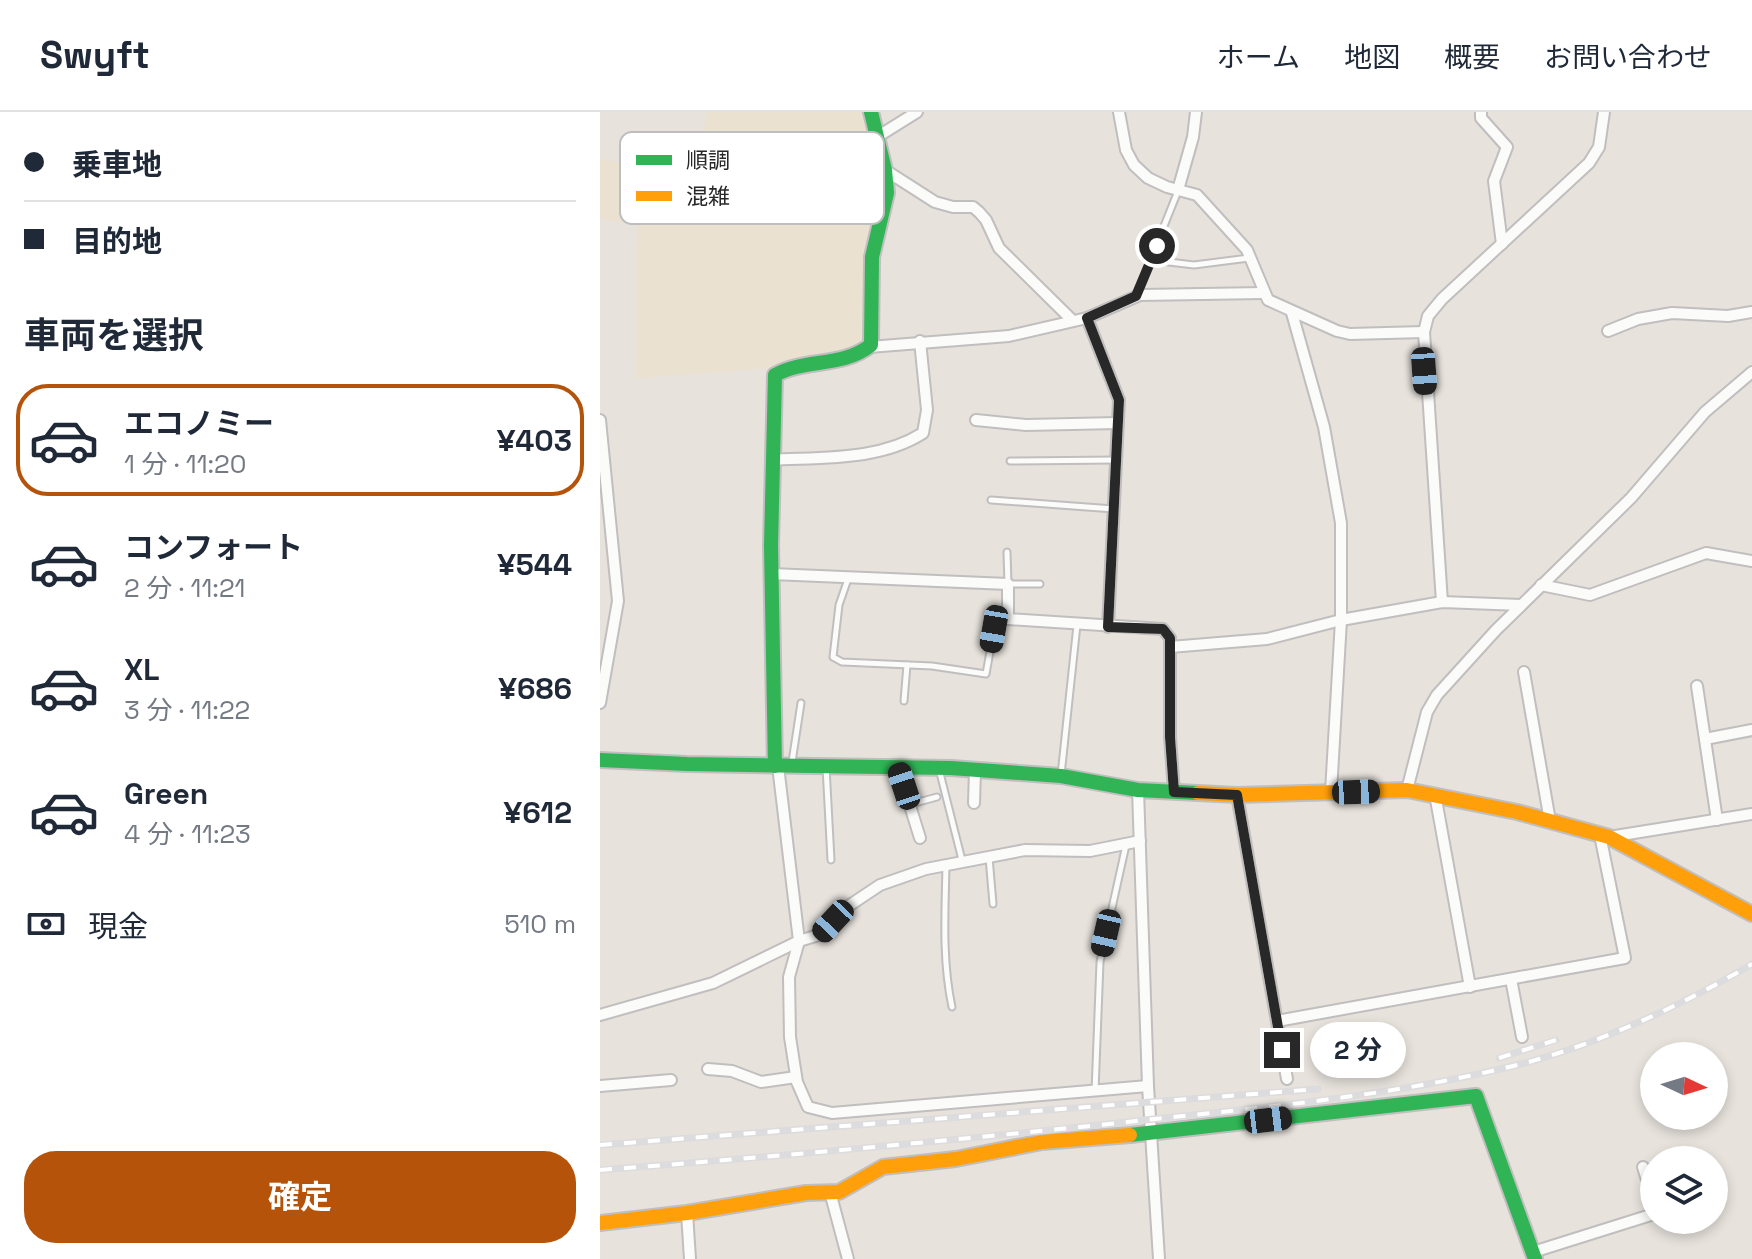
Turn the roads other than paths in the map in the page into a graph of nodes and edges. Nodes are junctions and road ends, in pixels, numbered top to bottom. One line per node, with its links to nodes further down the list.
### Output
1 (871, 112): 7 (street)
2 (917, 112): 8 (street)
3 (1119, 112): 11 (street)
4 (1196, 112): 11 (street)
5 (1481, 112): 14 (street)
6 (1604, 112): 14 (street)
7 (876, 132)
8 (884, 133)
9 (884, 166): 10 (street)
10 (885, 170): 12 (street); 22 (street)
11 (1178, 190): 15 (street); 16 (lane)
12 (884, 206)
13 (880, 224): 26 (street)
14 (1502, 244): 24 (street)
15 (1250, 258): 16 (lane); 17 (street)
16 (1152, 260): 18 (lane)
17 (1264, 293): 18 (street); 20 (street)
18 (1136, 296): 21 (street)
19 (1752, 312): 23 (street)
20 (1292, 313): 24 (street); 46 (street)
21 (1087, 318): 22 (street); 30 (street)
22 (1072, 320): 25 (street)
23 (1608, 331)
24 (1424, 332): 43 (street)
25 (920, 341): 26 (street); 31 (street)
26 (869, 347): 31 (street)
27 (1752, 372): 42 (street)
28 (600, 420): 54 (street)
29 (976, 420): 30 (street)
30 (1118, 423): 32 (street)
31 (771, 460): 38 (street)
32 (1117, 460): 33 (lane); 35 (street)
33 (1010, 461)
34 (991, 500): 35 (lane)
35 (1115, 509): 48 (street)
36 (1007, 552): 40 (lane)
37 (1752, 561): 42 (street)
38 (772, 574): 39 (street); 59 (street)
39 (848, 579): 40 (street); 50 (lane)
40 (1008, 584): 41 (lane); 45 (street)
41 (1040, 584)
42 (1541, 585): 44 (street)
43 (1442, 602): 44 (street); 46 (street)
44 (1521, 605): 66 (street)
45 (1008, 619): 47 (street); 50 (lane)
46 (1341, 620): 49 (street); 68 (street)
47 (1077, 625): 48 (street); 64 (lane)
48 (1108, 627): 49 (street)
49 (1170, 647): 67 (street)
50 (907, 665): 53 (lane)
51 (1524, 672): 76 (street)
52 (1697, 686): 57 (street)
53 (904, 701)
54 (600, 703)
55 (801, 703): 59 (lane)
56 (1752, 730): 57 (street)
57 (1705, 739): 75 (street)
58 (600, 760): 59 (street)
59 (781, 766): 60 (street); 87 (street)
60 (826, 766): 61 (street); 82 (lane)
61 (898, 767): 62 (street); 73 (street)
62 (939, 768): 63 (street); 83 (lane)
63 (975, 770): 64 (street); 72 (street)
64 (1061, 776): 65 (street)
65 (1138, 790): 67 (street); 79 (street)
66 (1407, 790): 68 (street); 69 (street)
67 (1174, 792): 70 (street)
68 (1331, 792): 70 (street)
69 (1435, 794): 76 (street); 89 (street)
70 (1237, 795): 92 (street)
71 (937, 797): 73 (lane)
72 (974, 803)
73 (910, 805): 78 (street)
74 (1752, 814): 75 (street)
75 (1717, 820): 77 (street)
76 (1550, 821): 77 (street)
77 (1604, 836): 86 (street); 88 (street)
78 (920, 838)
79 (1140, 841): 80 (street); 99 (street)
80 (1126, 844): 81 (street); 100 (lane)
81 (989, 856): 83 (street); 85 (lane)
82 (831, 860)
83 (962, 860): 84 (street)
84 (946, 864): 87 (street); 90 (lane)
85 (993, 904)
86 (1752, 914)
87 (799, 941): 91 (street); 95 (street)
88 (1511, 979): 89 (street); 93 (street)
89 (1470, 987): 92 (street)
90 (952, 1007)
91 (600, 1015)
92 (1277, 1021): 96 (street)
93 (1522, 1037)
94 (708, 1069): 95 (street)
95 (796, 1077): 100 (street)
96 (1287, 1079)
97 (671, 1080): 98 (street)
98 (600, 1086)
99 (1148, 1086): 100 (street); 101 (street)
100 (1095, 1092)
101 (1150, 1133): 102 (street); 106 (street); 109 (street)
102 (830, 1192): 103 (street); 108 (street)
103 (687, 1213): 105 (street); 107 (street)
104 (1640, 1219): 106 (street)
105 (600, 1223)
106 (1534, 1256)
107 (690, 1259)
108 (848, 1259)
109 (1159, 1259)

